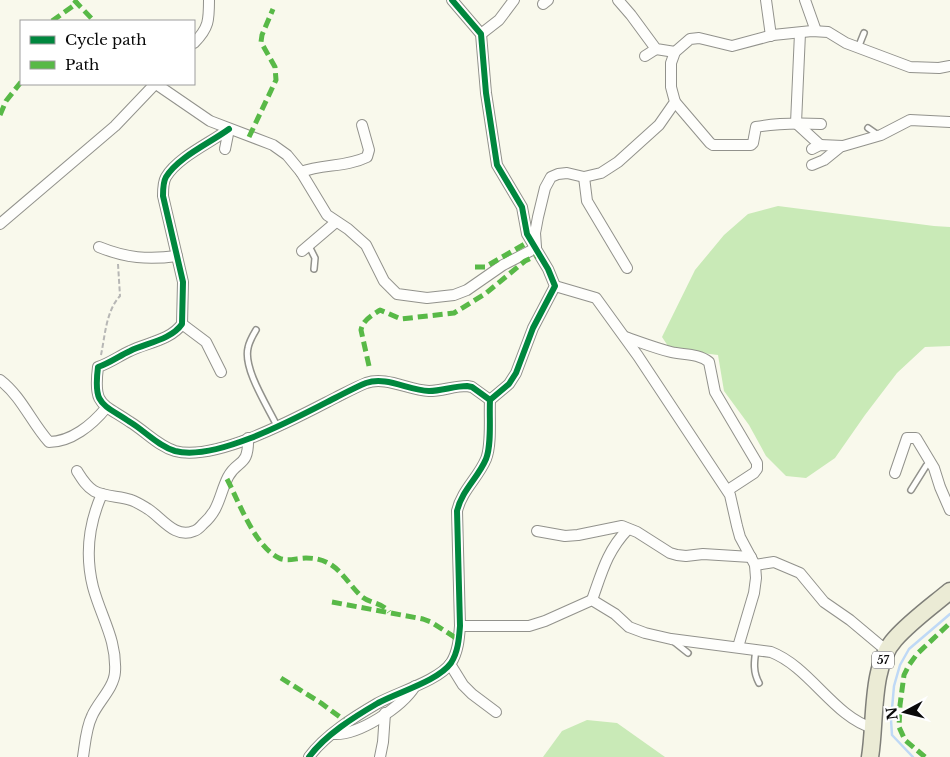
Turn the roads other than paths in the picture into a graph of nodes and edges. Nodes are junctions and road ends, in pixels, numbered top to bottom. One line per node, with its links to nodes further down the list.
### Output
1 (209, 0): 12 (street)
2 (452, 0): 9 (street)
3 (514, 0): 9 (street)
4 (618, 0): 14 (street)
5 (766, 0): 11 (street)
6 (806, 0): 7 (street)
7 (816, 31): 8 (street); 13 (street)
8 (800, 33): 11 (street); 22 (street)
9 (481, 34): 37 (street)
10 (864, 34): 13 (lane)
11 (771, 36): 15 (street)
12 (195, 42)
13 (858, 48): 17 (street)
14 (656, 49): 15 (street); 16 (street)
15 (675, 52): 20 (street)
16 (645, 56)
17 (950, 66)
18 (155, 85): 34 (street)
19 (157, 85): 26 (street)
20 (675, 102): 22 (street); 32 (street)
21 (950, 122): 27 (street)
22 (796, 123): 23 (street); 28 (street)
23 (821, 124)
24 (362, 126): 31 (street)
25 (868, 128): 27 (lane)
26 (229, 129): 29 (street); 31 (street); 38 (street)
27 (878, 136): 28 (street)
28 (840, 146): 30 (street)
29 (226, 149)
30 (812, 165)
31 (301, 172): 33 (street)
32 (584, 177): 37 (street); 39 (street)
33 (336, 222): 36 (street); 37 (street)
34 (0, 224)
35 (99, 247): 38 (street)
36 (306, 248): 40 (lane)
37 (536, 248): 41 (street)
38 (177, 256): 42 (street)
39 (627, 268)
40 (314, 269)
41 (555, 286): 44 (street); 47 (street)
42 (182, 324): 45 (street); 48 (street)
43 (256, 330): 49 (lane)
44 (624, 337): 54 (street); 54 (street)
45 (221, 372)
46 (0, 380): 48 (street)
47 (490, 400): 49 (street); 63 (street)
48 (106, 408): 50 (street)
49 (277, 426): 50 (street)
50 (248, 438): 56 (street)
51 (930, 461): 53 (street); 55 (lane); 57 (street)
52 (77, 471): 56 (street)
53 (895, 473)
54 (728, 490): 60 (street)
55 (911, 490)
56 (102, 494): 76 (street)
57 (950, 510)
58 (628, 529): 59 (street); 60 (street); 62 (street)
59 (537, 531)
60 (753, 561): 65 (street); 67 (street)
61 (950, 591): 67 (main road, 57)
62 (592, 600): 63 (street); 64 (street)
63 (460, 626): 69 (street)
64 (671, 639): 65 (street); 68 (lane)
65 (738, 647): 66 (street)
66 (756, 650): 70 (lane); 74 (street)
67 (887, 651): 74 (main road, 57)
68 (688, 653)
69 (450, 664): 71 (street); 72 (street)
70 (759, 683)
71 (416, 685): 73 (street); 75 (street)
72 (496, 712)
73 (385, 713): 75 (street); 78 (street)
74 (873, 728): 79 (main road, 57)
75 (333, 734): 77 (street)
76 (83, 757)
77 (309, 757)
78 (380, 757)
79 (870, 757)

